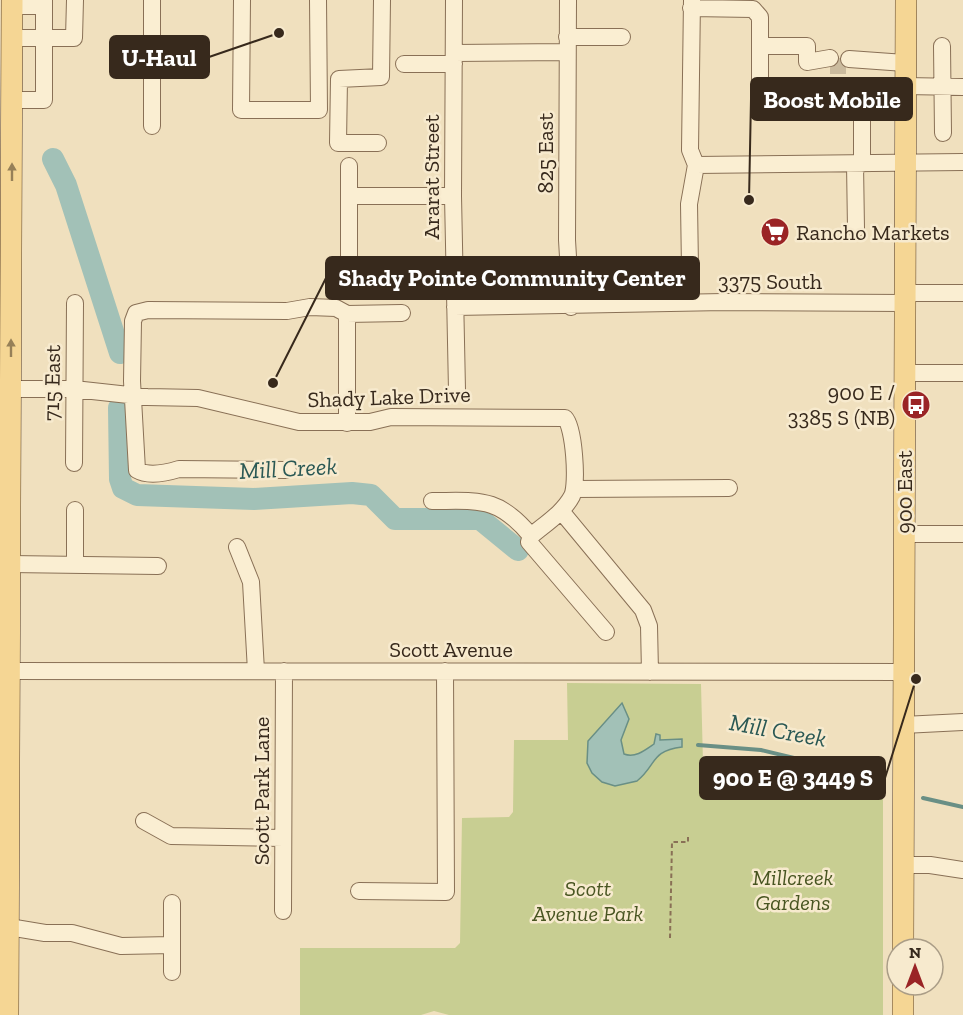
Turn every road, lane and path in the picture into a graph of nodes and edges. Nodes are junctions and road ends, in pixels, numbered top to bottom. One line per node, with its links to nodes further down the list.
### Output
1 (75, 0): 14 (street)
2 (153, 0): 27 (street)
3 (242, 0): 4 (street)
4 (318, 0)
5 (382, 0): 29 (street)
6 (454, 0): 18 (street, Ararat Street)
7 (568, 0): 15 (street, 825 East)
8 (906, 0): 21 (main road, 900 East)
9 (12, 3): 10 (street); 13 (main road)
10 (44, 3): 14 (street)
11 (692, 4): 16 (street); 33 (street)
12 (622, 37): 15 (street)
13 (12, 38): 14 (street); 26 (main road)
14 (44, 38): 26 (street)
15 (567, 44): 18 (street); 44 (street, 825 East)
16 (760, 46): 19 (street); 31 (street)
17 (942, 46): 24 (street)
18 (454, 58): 22 (street); 36 (street, Ararat Street)
19 (826, 62)
20 (849, 62): 21 (street)
21 (905, 63): 23 (main road, 900 East)
22 (404, 64)
23 (905, 86): 24 (street); 32 (main road, 900 East)
24 (942, 87): 25 (street); 28 (street)
25 (963, 87)
26 (12, 100): 49 (main road, one-way to 26)
27 (152, 126)
28 (943, 133)
29 (378, 143)
30 (963, 162): 32 (street)
31 (858, 164): 32 (street); 33 (street); 37 (street)
32 (904, 164): 41 (main road, 900 East)
33 (696, 165): 38 (street)
34 (349, 166): 35 (street)
35 (349, 196): 36 (street); 39 (street)
36 (453, 196): 43 (street, Ararat Street)
37 (856, 228)
38 (690, 267)
39 (349, 275)
40 (963, 293): 41 (street, 3375 South)
41 (905, 298): 44 (street, 3375 South); 47 (main road, 900 East)
42 (75, 303): 50 (street, 715 East)
43 (455, 307): 44 (street, 3375 South); 51 (street, Ararat Street)
44 (571, 307)
45 (402, 313): 46 (street)
46 (350, 314): 52 (street); 53 (street)
47 (905, 373): 48 (street); 62 (main road, 900 East)
48 (963, 373)
49 (5, 389): 50 (street, Shady Lake Drive); 54 (main road)
50 (74, 389): 52 (street, Shady Lake Drive); 55 (street, 715 East)
51 (457, 390)
52 (133, 395): 53 (street, Shady Lake Drive); 56 (street)
53 (347, 423): 58 (street, Shady Lake Drive)
54 (5, 450): 67 (main road)
55 (74, 463)
56 (288, 470)
57 (729, 488): 58 (street)
58 (574, 489): 61 (street)
59 (432, 501): 64 (street)
60 (75, 510): 66 (street)
61 (561, 511): 64 (street); 74 (street)
62 (904, 534): 63 (street); 75 (main road, 900 East)
63 (963, 534)
64 (530, 539): 69 (street)
65 (237, 547): 71 (street)
66 (75, 563): 67 (street); 68 (street)
67 (10, 564): 70 (main road)
68 (158, 566)
69 (606, 632)
70 (5, 670): 71 (street, Scott Avenue); 83 (main road)
71 (256, 671): 72 (street, Scott Avenue)
72 (284, 671): 73 (street, Scott Avenue); 80 (street, Scott Park Lane)
73 (445, 671): 74 (street, Scott Avenue); 84 (street)
74 (650, 672): 75 (street, Scott Avenue)
75 (903, 672): 77 (main road, 900 East)
76 (963, 722): 77 (street)
77 (903, 725): 81 (main road, 900 East)
78 (144, 821): 80 (street)
79 (688, 834): 89 (path)
80 (283, 838): 86 (street, Scott Park Lane)
81 (903, 865): 82 (street); 88 (main road, 900 East)
82 (963, 870)
83 (4, 879): 87 (main road)
84 (359, 891)
85 (172, 903): 90 (street)
86 (283, 911)
87 (9, 927): 90 (street); 93 (main road)
88 (903, 937)
89 (670, 938)
90 (172, 945): 91 (street)
91 (172, 972)
92 (903, 997): 94 (main road)
93 (8, 1015)
94 (903, 1015)

